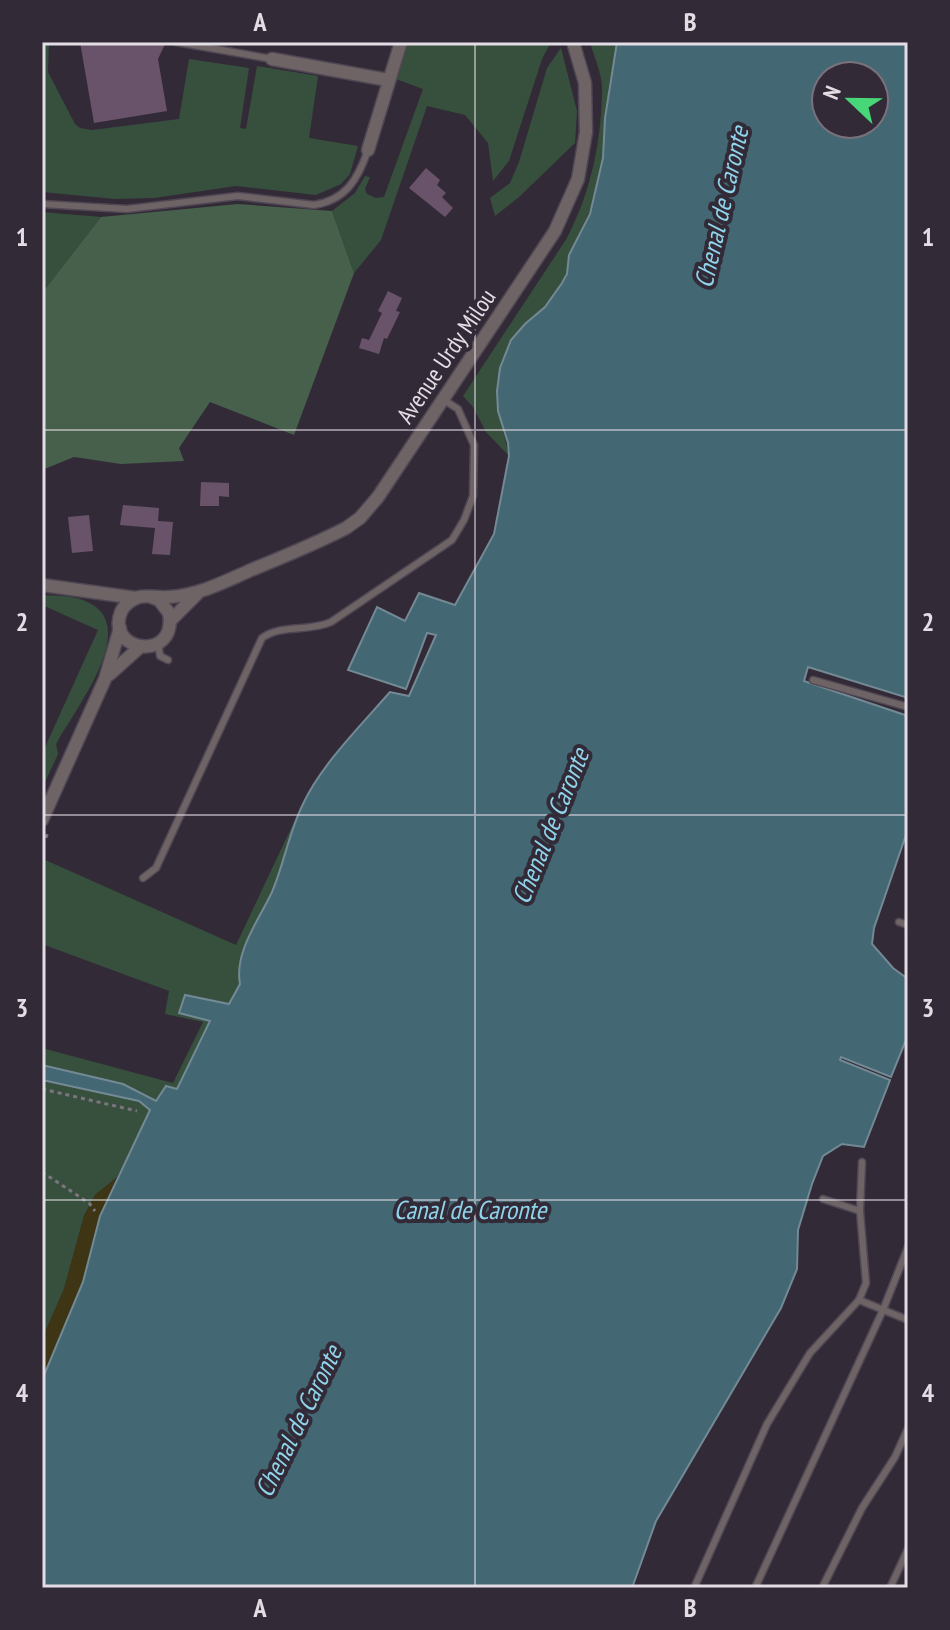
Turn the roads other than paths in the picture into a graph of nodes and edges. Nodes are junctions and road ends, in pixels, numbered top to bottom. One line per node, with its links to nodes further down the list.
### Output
1 (176, 42): 4 (lane)
2 (401, 42): 5 (street)
3 (573, 42): 8 (street, Avenue Urdy Milou)
4 (272, 59): 5 (street)
5 (388, 80): 6 (street)
6 (368, 150): 7 (lane)
7 (42, 204)
8 (444, 400): 11 (street, Avenue Urdy Milou); 23 (lane)
9 (42, 585): 10 (street)
10 (87, 591): 13 (street); 15 (street)
11 (200, 592): 12 (street, Avenue Urdy Milou); 14 (street, Avenue Urdy Milou)
12 (151, 597): 13 (street); 14 (street)
13 (136, 598): 15 (street)
14 (170, 621): 16 (street)
15 (119, 625): 17 (street); 19 (street)
16 (158, 642): 17 (street); 18 (lane)
17 (140, 647): 19 (street)
18 (168, 660)
19 (105, 679): 22 (street)
20 (813, 680): 21 (lane)
21 (908, 707)
22 (45, 826)
23 (143, 878)
24 (899, 922): 25 (lane)
25 (908, 925)
26 (862, 1162): 28 (lane)
27 (823, 1199): 28 (lane)
28 (860, 1211): 30 (lane)
29 (908, 1247): 31 (lane)
30 (859, 1300): 31 (lane); 35 (lane)
31 (883, 1310): 32 (lane); 36 (lane)
32 (908, 1320)
33 (908, 1428): 37 (lane)
34 (908, 1549): 38 (lane)
35 (694, 1588)
36 (755, 1588)
37 (822, 1588)
38 (890, 1588)

